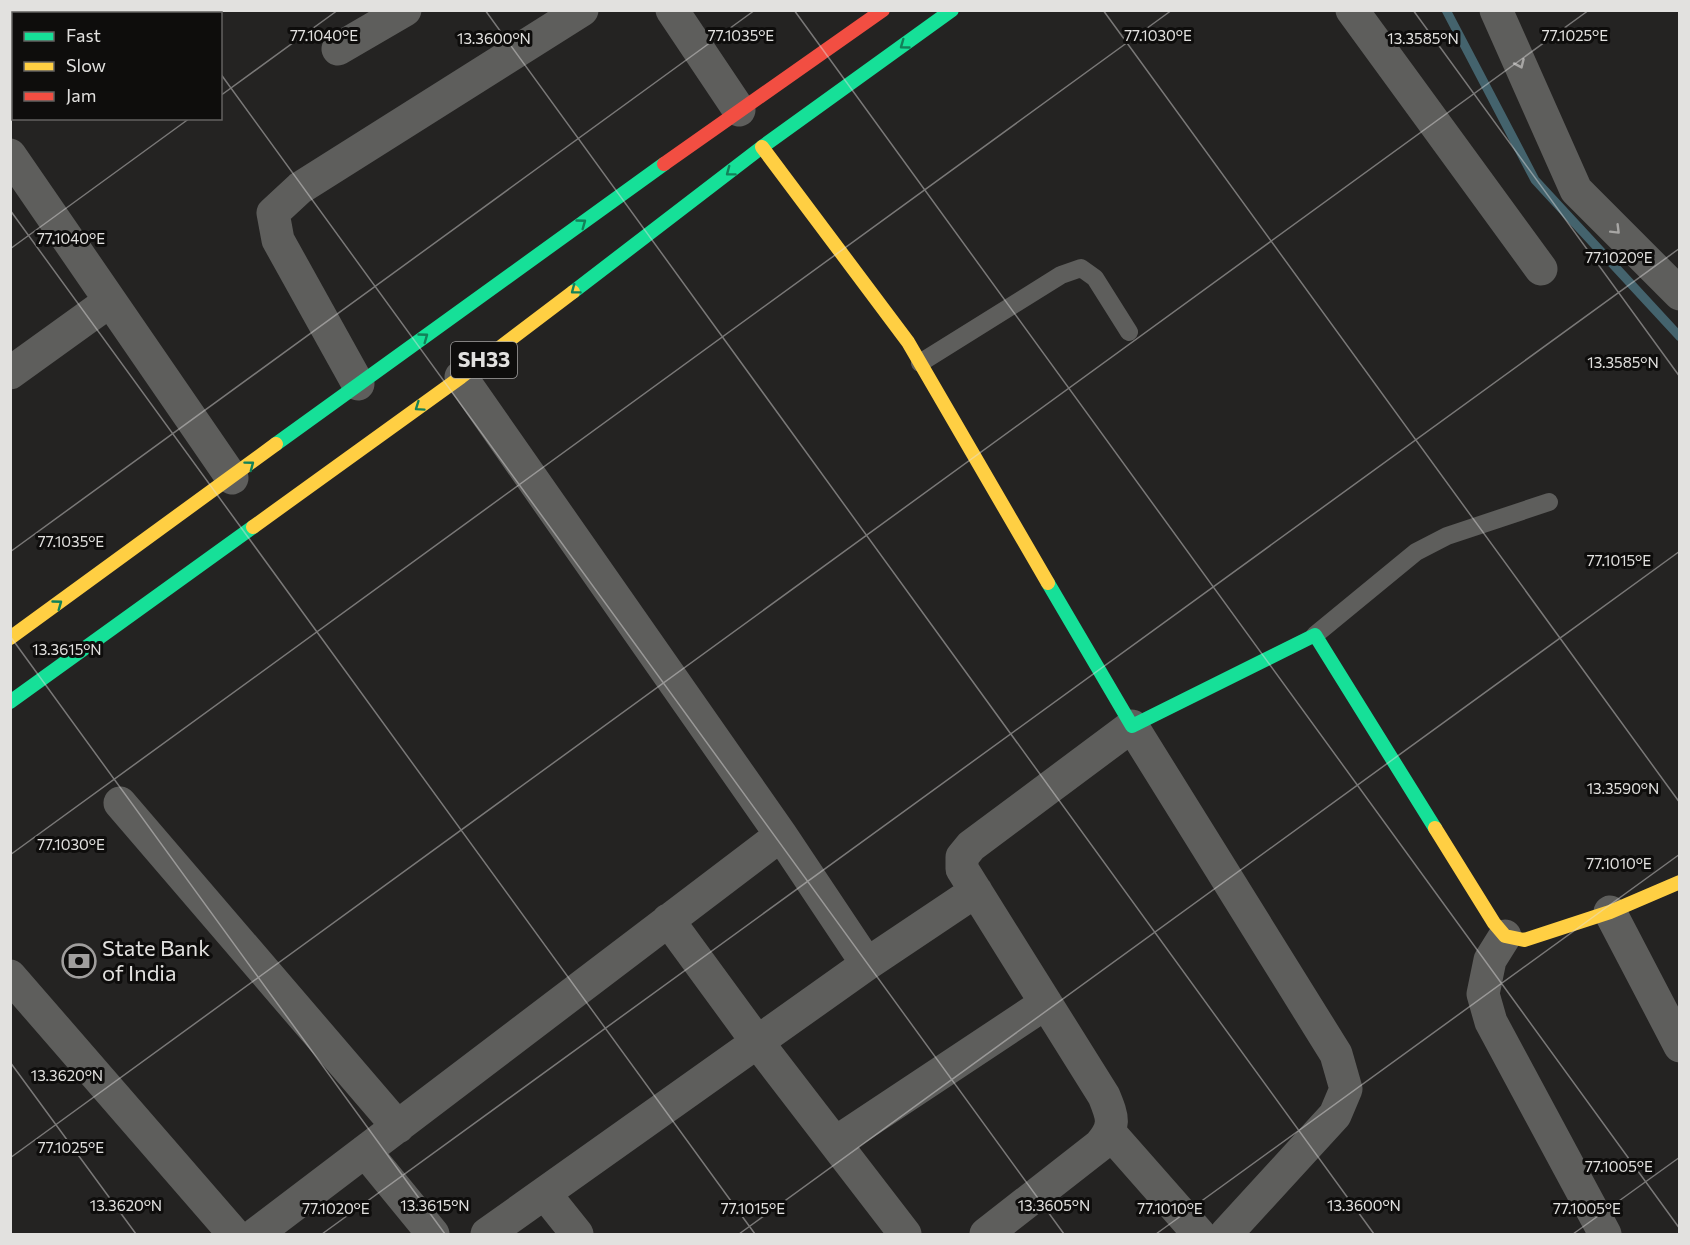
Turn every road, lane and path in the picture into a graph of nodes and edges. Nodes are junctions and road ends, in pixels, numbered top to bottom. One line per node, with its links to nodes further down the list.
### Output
1 (405, 10): 8 (street)
2 (582, 10): 19 (street)
3 (672, 10): 9 (street)
4 (883, 10): 9 (main road, SH33)
5 (952, 10): 10 (main road, SH33, one-way to 10)
6 (1352, 10): 12 (street)
7 (1496, 10): 13 (street, one-way to 13)
8 (338, 49)
9 (739, 110): 19 (main road, SH33, one-way to 9)
10 (762, 147): 16 (main road); 18 (main road, SH33, one-way to 18)
11 (10, 155): 14 (street)
12 (1541, 269)
13 (1680, 294)
14 (110, 301): 17 (street); 20 (street)
15 (1129, 332): 16 (lane)
16 (920, 363): 25 (main road)
17 (10, 373)
18 (461, 377): 24 (main road, SH33, one-way to 24); 27 (street)
19 (358, 384): 20 (main road, SH33, one-way to 19)
20 (232, 478): 23 (main road, SH33, one-way to 20)
21 (1548, 502): 22 (lane)
22 (1315, 635): 25 (main road); 32 (main road)
23 (10, 638)
24 (10, 702)
25 (1132, 726): 29 (street); 51 (street)
26 (120, 803): 38 (street)
27 (781, 835): 31 (street); 33 (street)
28 (1680, 882): 30 (main road)
29 (976, 891): 33 (street); 35 (street)
30 (1610, 912): 32 (main road); 37 (street)
31 (668, 920): 36 (street); 38 (street)
32 (1505, 936): 52 (street)
33 (867, 964): 36 (street)
34 (10, 976): 44 (street)
35 (1046, 1003): 39 (street); 40 (street)
36 (758, 1043): 40 (street); 42 (street)
37 (1680, 1046)
38 (398, 1126): 41 (street)
39 (1110, 1133): 49 (street); 50 (street)
40 (835, 1143): 43 (street)
41 (365, 1151): 45 (street); 46 (street)
42 (545, 1194): 47 (street); 48 (street)
43 (890, 1228)
44 (234, 1234)
45 (256, 1234)
46 (433, 1234)
47 (487, 1234)
48 (577, 1234)
49 (986, 1234)
50 (1199, 1234)
51 (1226, 1234)
52 (1605, 1234)

